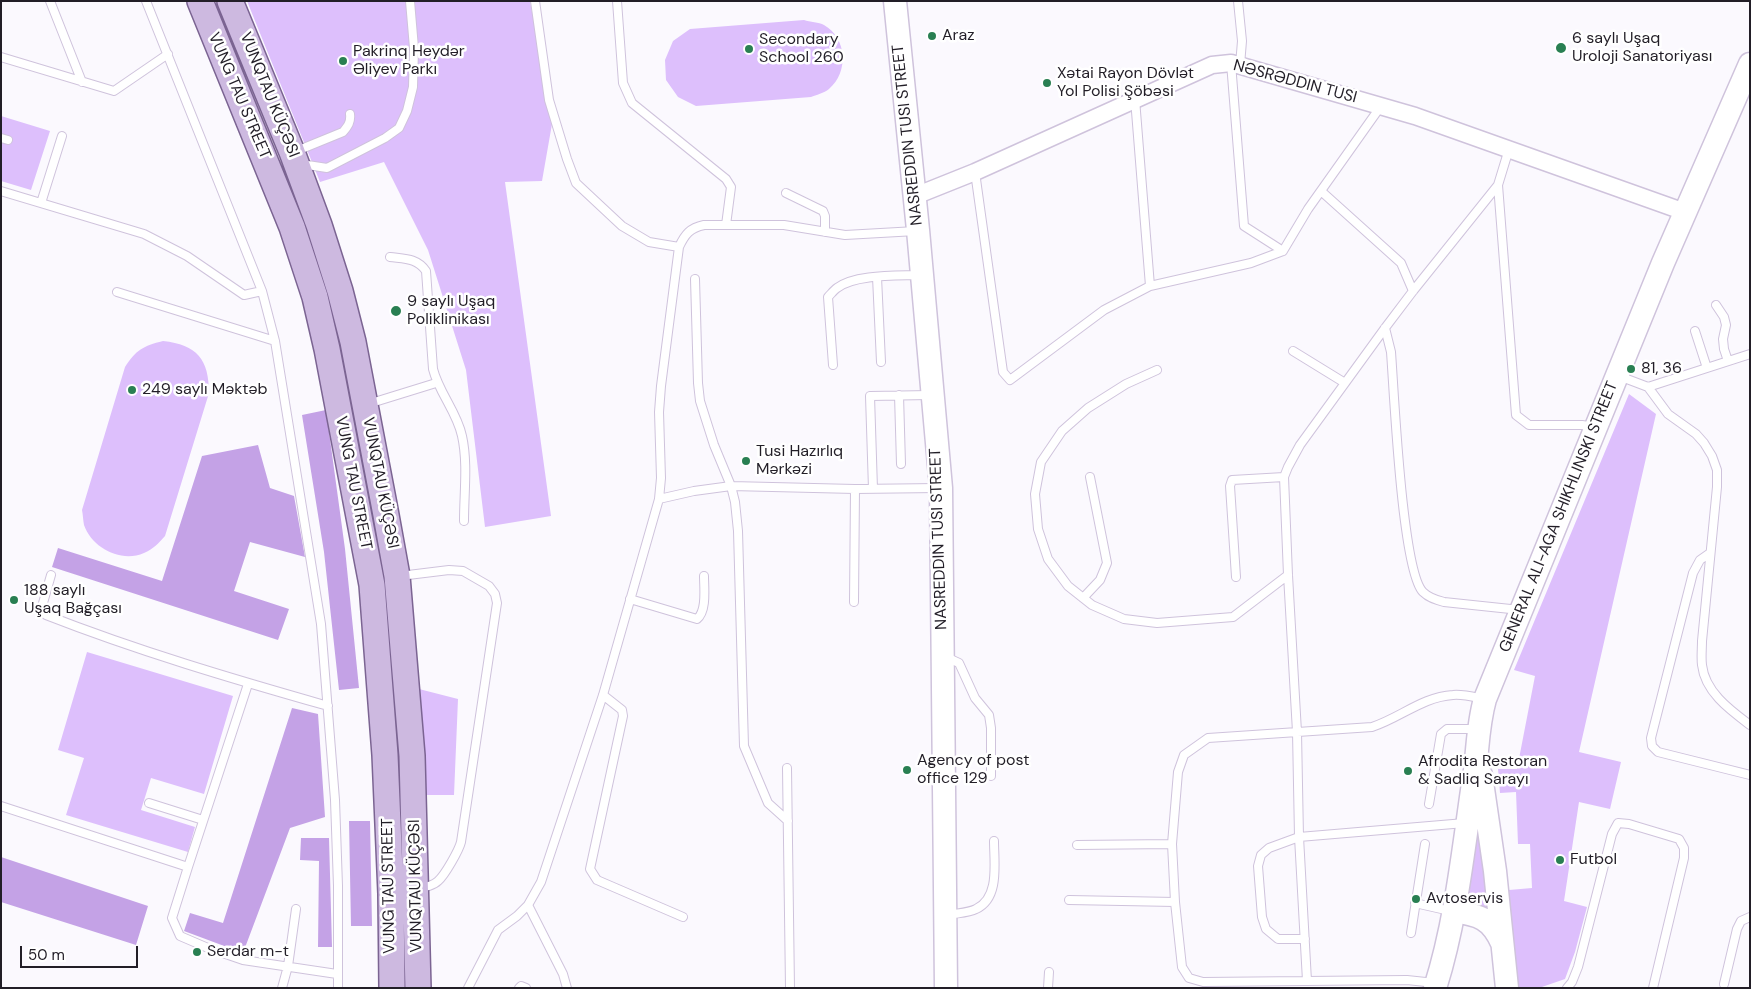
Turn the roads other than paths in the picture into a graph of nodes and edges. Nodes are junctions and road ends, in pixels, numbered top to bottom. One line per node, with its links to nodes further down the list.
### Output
1 (50, 1): 14 (lane)
2 (146, 1): 10 (lane)
3 (200, 1): 125 (main road, VUNG TAU STREET)
4 (230, 1): 20 (main road, VUNQTAU KÜÇƏSI)
5 (410, 1): 20 (lane)
6 (535, 1): 32 (lane)
7 (617, 1): 29 (lane)
8 (895, 1): 26 (main road, NASREDDIN TUSI STREET)
9 (1238, 1): 12 (lane)
10 (168, 54): 14 (lane); 39 (lane)
11 (1, 57): 14 (lane)
12 (1236, 64): 15 (street, NƏSRƏDDIN TUSI); 16 (street, NƏSRƏDDIN TUSI); 33 (lane)
13 (1750, 64): 28 (main road, GENERAL ALI-AGA SHIKHLINSKI STREET)
14 (82, 82)
15 (1135, 99): 21 (street, NƏSRƏDDIN TUSI); 38 (lane)
16 (1381, 106): 19 (street, NƏSRƏDDIN TUSI); 24 (lane)
17 (350, 114): 20 (lane)
18 (62, 136): 27 (lane)
19 (1509, 150): 22 (lane); 28 (street, NƏSRƏDDIN TUSI)
20 (294, 158): 59 (main road, VUNQTAU KÜÇƏSI)
21 (974, 172): 26 (street, NƏSRƏDDIN TUSI); 38 (lane)
22 (1498, 185): 40 (lane); 60 (lane)
23 (1, 191): 27 (lane)
24 (1321, 191): 33 (lane); 40 (lane)
25 (786, 194): 31 (lane)
26 (915, 196): 30 (main road, NASREDDIN TUSI STREET)
27 (41, 203): 39 (lane)
28 (1685, 212): 53 (main road, GENERAL ALI-AGA SHIKHLINSKI STREET)
29 (726, 225): 31 (lane); 32 (lane)
30 (918, 230): 31 (lane); 35 (main road, NASREDDIN TUSI STREET)
31 (825, 232)
32 (679, 247): 68 (lane)
33 (1284, 251): 38 (lane)
34 (390, 256): 54 (lane)
35 (922, 275): 36 (lane); 58 (main road, NASREDDIN TUSI STREET)
36 (877, 277): 49 (lane); 50 (lane)
37 (696, 279): 64 (lane)
38 (1150, 286)
39 (262, 291): 45 (lane)
40 (1413, 291): 43 (lane)
41 (117, 292): 45 (lane)
42 (1716, 305): 48 (lane)
43 (1385, 328): 55 (lane); 79 (lane)
44 (1695, 331): 51 (lane)
45 (275, 341): 84 (lane)
46 (1293, 351): 55 (lane)
47 (1750, 354): 48 (lane)
48 (1728, 361): 51 (lane)
49 (881, 362)
50 (833, 365)
51 (1706, 368): 56 (lane)
52 (1157, 370): 76 (lane)
53 (1617, 375): 56 (lane); 60 (main road, GENERAL ALI-AGA SHIKHLINSKI STREET)
54 (436, 383): 59 (lane); 69 (lane)
55 (1345, 383): 62 (lane)
56 (1648, 387): 70 (lane)
57 (899, 395): 58 (lane); 61 (lane); 66 (lane)
58 (932, 395): 65 (main road, NASREDDIN TUSI STREET)
59 (364, 405): 73 (main road, VUNQTAU KÜÇƏSI)
60 (1595, 427): 79 (main road, GENERAL ALI-AGA SHIKHLINSKI STREET)
61 (902, 464)
62 (1284, 476): 72 (lane); 75 (lane)
63 (1090, 477): 76 (lane)
64 (731, 486): 67 (lane); 68 (lane); 96 (lane)
65 (941, 488): 66 (lane); 80 (main road, NASREDDIN TUSI STREET)
66 (873, 489): 67 (lane)
67 (855, 490): 78 (lane)
68 (659, 500): 77 (lane)
69 (464, 521)
70 (1710, 553): 85 (lane); 90 (lane)
71 (51, 574): 81 (lane)
72 (1288, 575): 76 (lane); 87 (lane)
73 (397, 576): 104 (main road, VUNQTAU KÜÇƏSI); 104 (lane)
74 (704, 576): 77 (lane)
75 (1236, 577)
76 (1082, 598)
77 (630, 599): 82 (lane)
78 (854, 602)
79 (1522, 610): 83 (main road, GENERAL ALI-AGA SHIKHLINSKI STREET)
80 (942, 655): 91 (lane); 111 (main road, NASREDDIN TUSI STREET)
81 (248, 684): 84 (lane); 95 (lane)
82 (602, 695): 108 (lane); 112 (lane)
83 (1485, 699): 86 (main road, GENERAL ALI-AGA SHIKHLINSKI STREET); 87 (lane)
84 (328, 706): 119 (lane)
85 (1750, 725)
86 (1478, 729): 88 (main road, GENERAL ALI-AGA SHIKHLINSKI STREET); 93 (lane)
87 (1297, 732): 98 (lane); 100 (lane)
88 (1477, 754): 97 (main road, GENERAL ALI-AGA SHIKHLINSKI STREET); 116 (main road)
89 (787, 768): 96 (lane)
90 (1750, 775)
91 (991, 776)
92 (149, 803): 95 (lane)
93 (1429, 804)
94 (1, 806): 103 (lane)
95 (203, 820): 103 (lane)
96 (788, 821): 131 (lane)
97 (1467, 822): 98 (lane); 110 (main road, GENERAL ALI-AGA SHIKHLINSKI STREET)
98 (1299, 837): 115 (lane); 115 (lane)
99 (994, 841): 111 (lane)
100 (1172, 844): 102 (lane); 106 (lane)
101 (1425, 844): 107 (lane)
102 (1077, 846)
103 (188, 867): 117 (lane)
104 (416, 889): 126 (main road, VUNQTAU KÜÇƏSI)
105 (1069, 900): 106 (lane)
106 (1175, 902): 120 (lane)
107 (1415, 904): 110 (lane); 114 (lane)
108 (528, 905): 127 (lane); 130 (lane)
109 (296, 909): 117 (lane)
110 (1453, 912): 116 (main road); 122 (main road, GENERAL ALI-AGA SHIKHLINSKI STREET)
111 (944, 916): 132 (main road, NASREDDIN TUSI STREET)
112 (683, 917)
113 (1750, 917): 121 (lane)
114 (1411, 933)
115 (1305, 939): 120 (lane)
116 (1503, 946): 134 (main road)
117 (288, 966): 119 (lane); 123 (lane)
118 (1048, 972): 133 (lane)
119 (337, 974): 124 (lane)
120 (1307, 981): 122 (lane)
121 (1724, 984)
122 (1436, 985)
123 (282, 988)
124 (338, 988)
125 (392, 988)
126 (418, 988)
127 (468, 988)
128 (519, 988): 129 (lane)
129 (526, 988)
130 (567, 988)
131 (790, 988)
132 (946, 988)
133 (1048, 988)
134 (1506, 988)
135 (1567, 988): 136 (lane)
136 (1653, 988)

